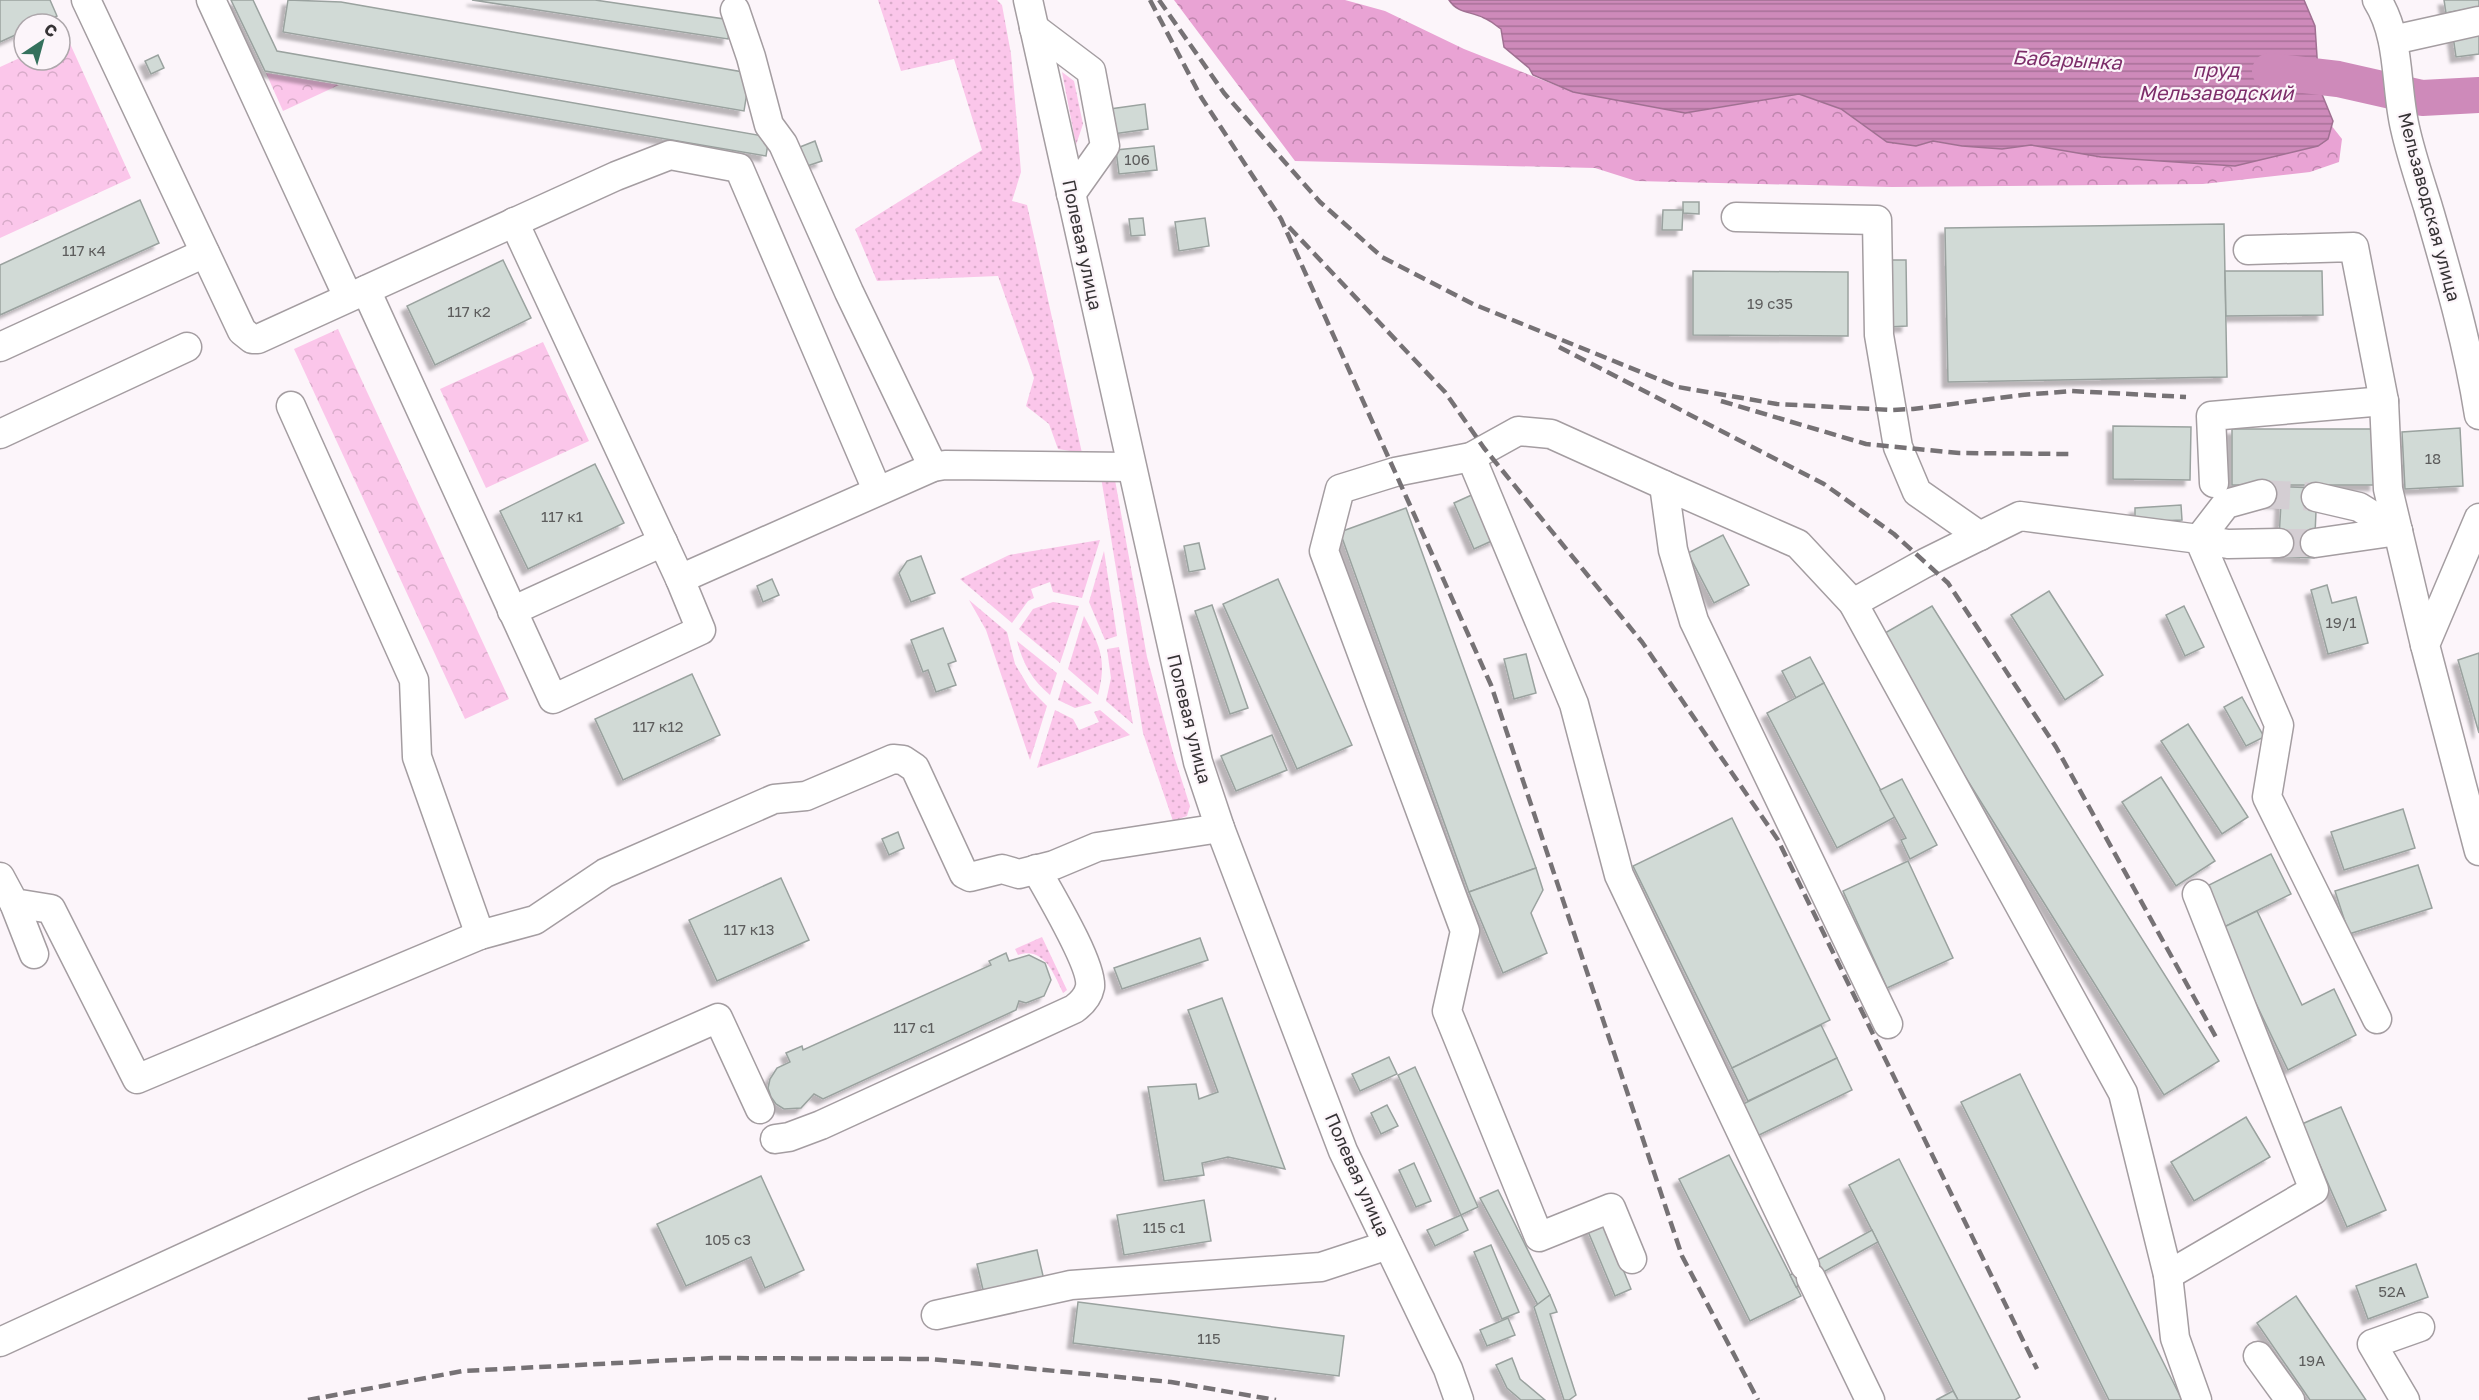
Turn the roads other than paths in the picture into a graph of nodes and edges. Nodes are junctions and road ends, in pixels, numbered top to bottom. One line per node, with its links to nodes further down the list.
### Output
1 (86, 0): 12 (street)
2 (211, 0): 13 (street)
3 (2377, 0): 7 (street, Мельзаводская улица)
4 (1029, 8): 8 (street, Полевая улица); 8 (street)
5 (735, 10): 22 (street)
6 (2479, 21): 7 (street)
7 (2394, 51): 18 (street, Мельзаводская улица)
8 (1071, 194): 21 (street, Полевая улица)
9 (1736, 217): 30 (street)
10 (514, 222): 13 (street); 25 (street); 32 (street)
11 (2248, 250): 16 (street)
12 (205, 253): 13 (street); 14 (street)
13 (357, 294): 37 (street)
14 (0, 347)
15 (186, 347): 19 (street)
16 (2384, 401): 23 (street); 29 (street)
17 (291, 406): 46 (street)
18 (2479, 415)
19 (0, 434)
20 (1471, 457): 24 (street); 53 (street); 60 (street)
21 (1131, 466): 22 (street); 40 (street, Полевая улица)
22 (933, 467): 25 (street)
23 (2214, 483)
24 (1664, 485): 36 (street); 49 (street)
25 (877, 490): 35 (street)
26 (2262, 495): 31 (street)
27 (2316, 497): 29 (street)
28 (2479, 518): 38 (street)
29 (2398, 531): 34 (street); 38 (street)
30 (1980, 536): 31 (street); 36 (street)
31 (2199, 539): 33 (street); 48 (street)
32 (663, 542): 35 (street); 37 (street)
33 (2279, 543)
34 (2314, 543)
35 (680, 579): 37 (street)
36 (1853, 603): 54 (street)
37 (512, 611)
38 (2425, 645): 39 (street)
39 (2470, 784): 41 (street)
40 (1220, 828): 42 (street); 52 (street, Полевая улица)
41 (2479, 851)
42 (1036, 869): 46 (street); 51 (street)
43 (0, 876): 45 (street)
44 (2197, 894): 54 (street)
45 (14, 903): 46 (street); 47 (street)
46 (480, 935)
47 (34, 954)
48 (2377, 1019)
49 (1888, 1024)
50 (760, 1109): 57 (street)
51 (775, 1138)
52 (1388, 1245): 55 (street); 59 (street, Полевая улица)
53 (1632, 1259)
54 (2168, 1275): 61 (street)
55 (936, 1315)
56 (2420, 1327): 63 (street)
57 (0, 1342)
58 (2258, 1356): 62 (street)
59 (1459, 1400)
60 (1870, 1400)
61 (2197, 1400)
62 (2290, 1400)
63 (2405, 1400)

